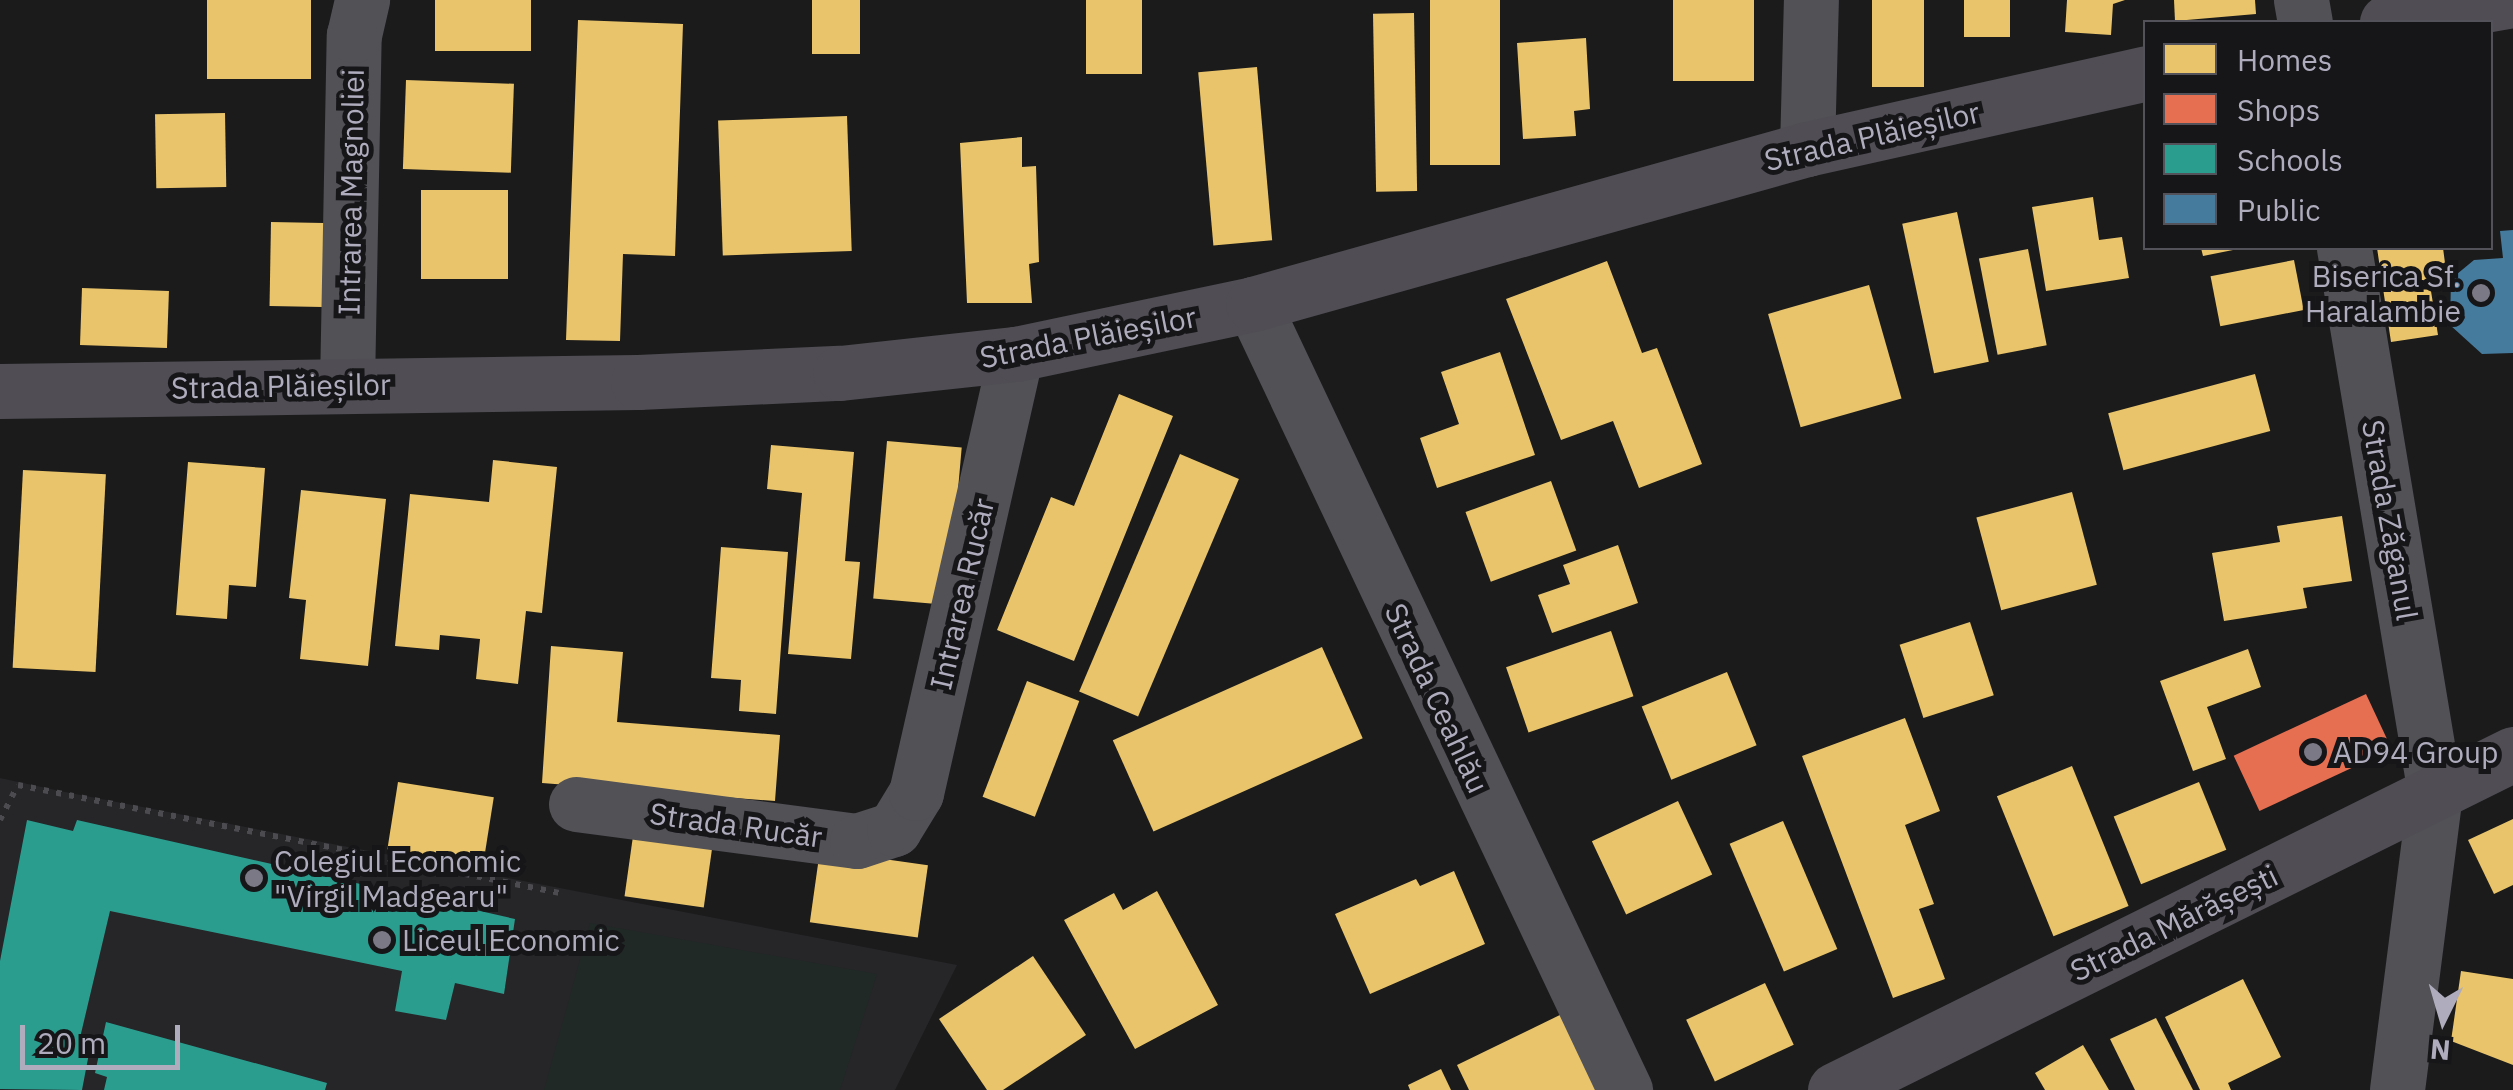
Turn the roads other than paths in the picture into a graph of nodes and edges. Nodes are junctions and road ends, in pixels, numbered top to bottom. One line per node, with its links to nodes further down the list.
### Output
1 (362, 0): 10 (street, Intrarea Magnoliei)
2 (1811, 0): 6 (street)
3 (2513, 0): 4 (main road)
4 (2398, 20)
5 (2143, 74): 6 (main road, Strada Plăieșilor)
6 (1807, 149): 8 (main road, Strada Plăieșilor)
7 (2344, 250): 13 (street, Strada Zăganul)
8 (1252, 304): 9 (main road, Strada Plăieșilor); 16 (street, Strada Ceahlău)
9 (1016, 354): 10 (main road, Strada Plăieșilor); 15 (street, Intrarea Rucăr)
10 (347, 385): 11 (main road, Strada Plăieșilor)
11 (0, 391)
12 (2513, 754): 13 (main road, Strada Mărășești)
13 (2435, 793): 17 (main road, Strada Mărășești); 18 (street, Strada Zăganul)
14 (576, 804): 15 (street, Strada Rucăr)
15 (894, 829)
16 (1625, 1090)
17 (1835, 1090)
18 (2398, 1090)

